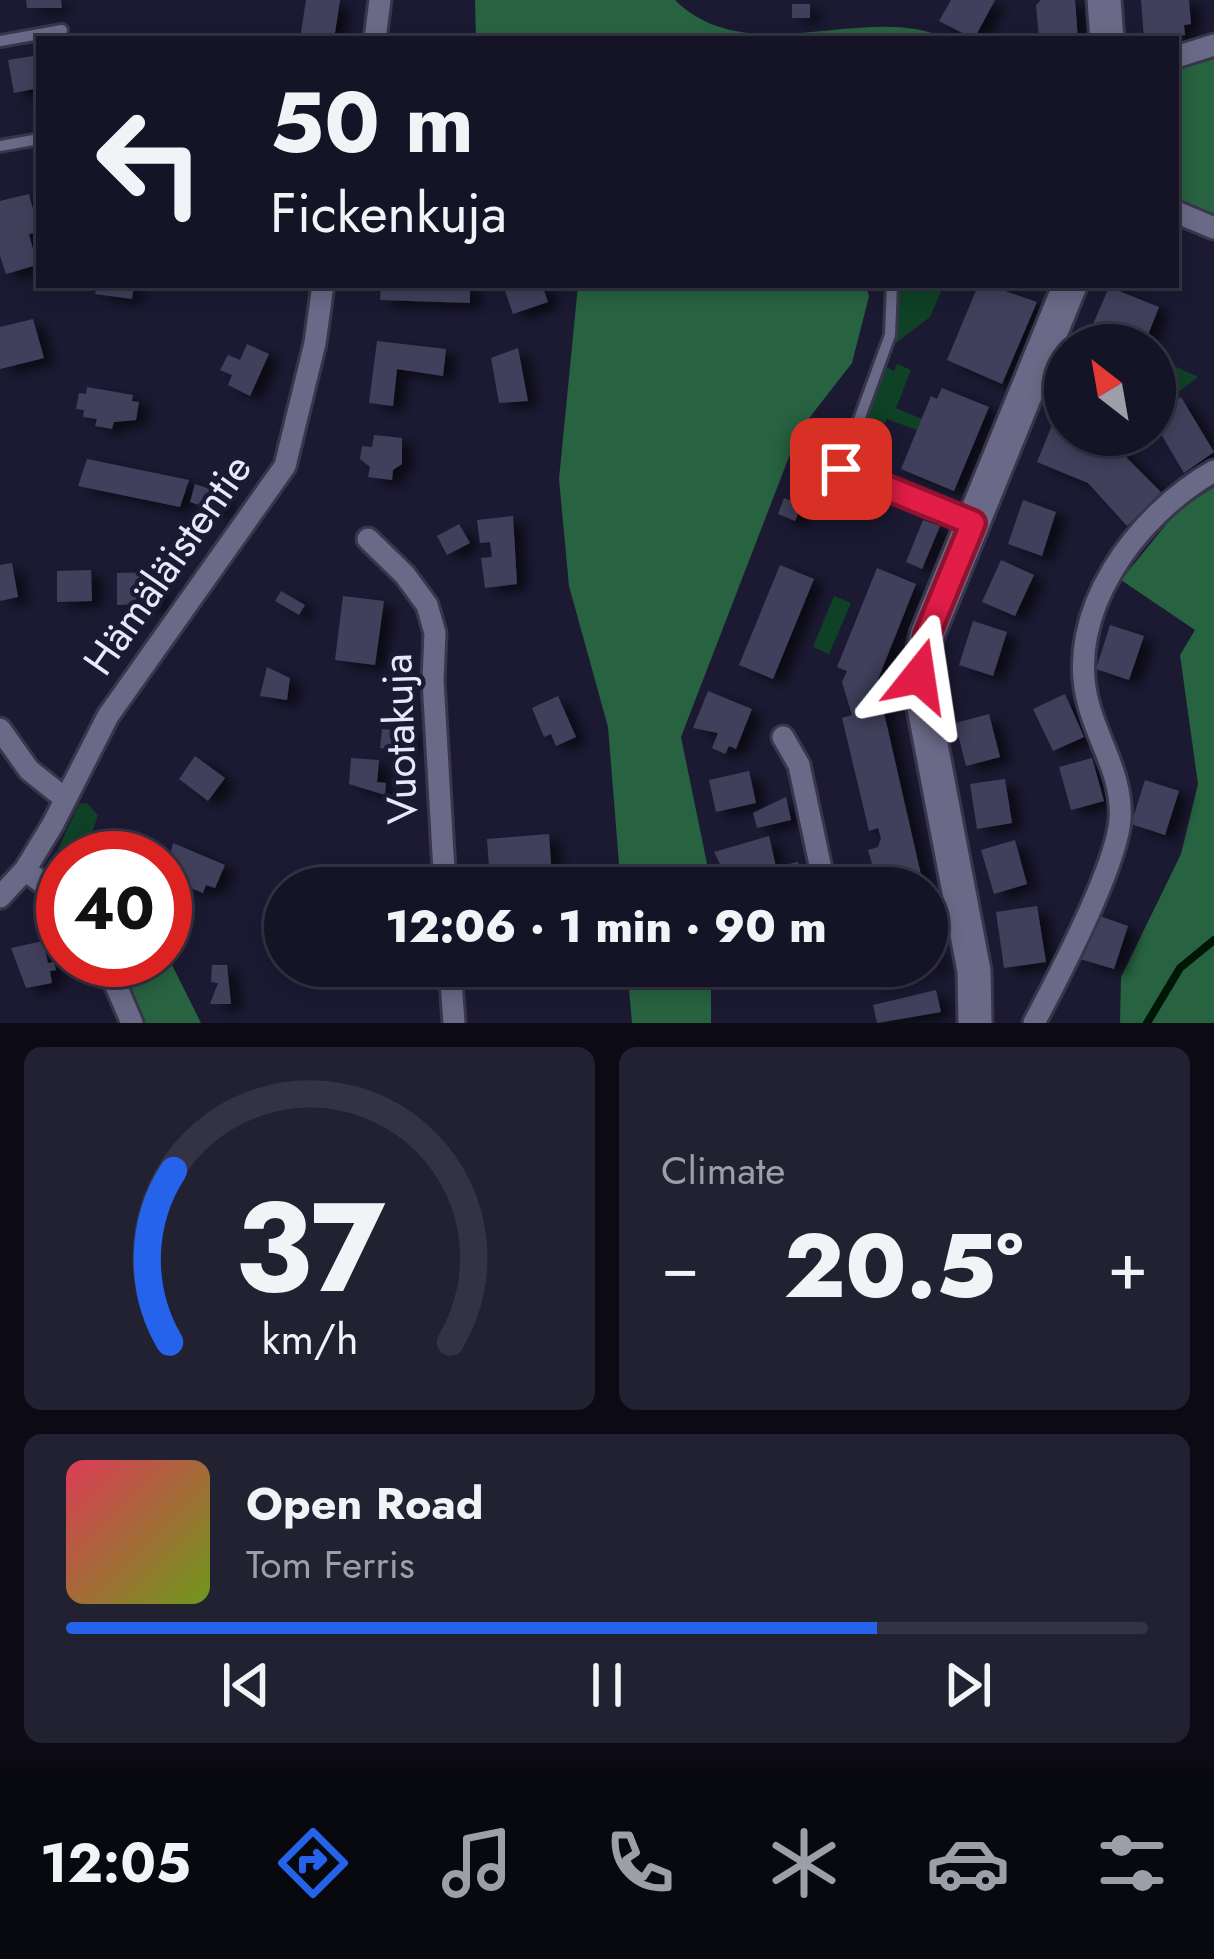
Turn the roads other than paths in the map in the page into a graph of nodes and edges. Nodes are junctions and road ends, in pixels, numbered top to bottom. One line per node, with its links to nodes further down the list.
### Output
1 (380, 0): 4 (street)
2 (1104, 0): 5 (street)
3 (62, 30): 6 (lane)
4 (375, 36)
5 (1107, 36)
6 (0, 41)
7 (1214, 45): 8 (street)
8 (1179, 56)
9 (36, 140): 10 (lane)
10 (0, 146)
11 (1179, 213): 12 (street)
12 (1214, 228)
13 (322, 288): 22 (street, Hämäläistentie)
14 (892, 288): 16 (lane)
15 (1069, 288): 18 (street)
16 (841, 469): 18 (street)
17 (1214, 471): 35 (street)
18 (973, 523): 28 (street)
19 (368, 539): 23 (street, Vuotakuja)
20 (0, 729): 22 (street)
21 (783, 736): 24 (street)
22 (64, 797): 25 (street, Hämäläistentie)
23 (444, 867)
24 (821, 867)
25 (25, 870): 26 (street); 27 (street, Hämäläistentie)
26 (36, 878)
27 (0, 897)
28 (965, 918): 29 (street); 34 (street)
29 (948, 922)
30 (117, 987): 32 (street)
31 (451, 987): 33 (street)
32 (132, 1023)
33 (454, 1023)
34 (975, 1023)
35 (1034, 1023)

